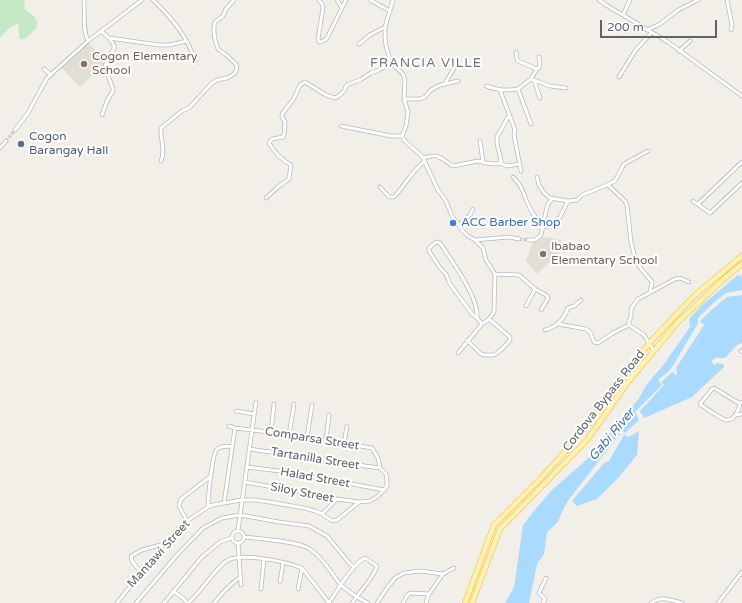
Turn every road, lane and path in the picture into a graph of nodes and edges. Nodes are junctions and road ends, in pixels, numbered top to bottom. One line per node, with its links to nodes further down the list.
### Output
1 (84, 0): 23 (street)
2 (142, 0): 20 (street)
3 (153, 0): 24 (street)
4 (234, 0): 58 (street)
5 (319, 0): 14 (street)
6 (337, 0): 14 (street)
7 (346, 0): 14 (street)
8 (370, 0): 15 (street)
9 (393, 0): 15 (street)
10 (599, 0): 16 (street)
11 (630, 0): 16 (street)
12 (698, 0): 18 (street)
13 (727, 0): 19 (street)
14 (342, 8)
15 (390, 11): 17 (street)
16 (624, 15): 18 (street)
17 (385, 27): 26 (street); 31 (street)
18 (646, 30): 21 (street)
19 (731, 30)
20 (101, 31): 22 (street); 23 (street)
21 (651, 33): 27 (street); 36 (street)
22 (110, 38): 24 (street); 47 (street)
23 (88, 41): 35 (street)
24 (187, 41): 30 (street)
25 (690, 41): 27 (street)
26 (359, 44)
27 (679, 51): 44 (street)
28 (516, 52): 34 (street)
29 (539, 57): 34 (street)
30 (195, 61)
31 (391, 63): 46 (street); 69 (street)
32 (456, 64): 39 (street)
33 (44, 69): 35 (street)
34 (537, 70): 37 (street)
35 (51, 75): 51 (street)
36 (619, 78)
37 (533, 80): 41 (street); 42 (street); 45 (street)
38 (458, 81): 39 (street)
39 (444, 84): 46 (street)
40 (486, 86): 43 (street)
41 (566, 88)
42 (518, 89): 43 (street); 49 (street)
43 (500, 90): 48 (street)
44 (742, 96)
45 (540, 98)
46 (404, 99): 52 (street)
47 (102, 115)
48 (510, 115): 61 (street); 62 (street)
49 (531, 124)
50 (341, 126): 52 (street)
51 (15, 130)
52 (402, 136): 57 (street)
53 (6, 141): 55 (street)
54 (480, 142): 59 (street)
55 (0, 148)
56 (648, 151): 67 (street)
57 (424, 159): 59 (street); 68 (street); 75 (street)
58 (161, 161)
59 (483, 162): 61 (street)
60 (742, 162): 73 (street)
61 (500, 163): 62 (street)
62 (520, 164): 63 (street)
63 (521, 172)
64 (537, 177): 70 (street)
65 (513, 178): 76 (street)
66 (742, 183): 73 (street)
67 (607, 185): 71 (street); 85 (street)
68 (380, 187)
69 (266, 198)
70 (552, 199): 71 (street); 76 (street)
71 (568, 201): 76 (street)
72 (694, 201): 73 (street)
73 (698, 204)
74 (473, 209): 75 (street)
75 (459, 225): 78 (street)
76 (543, 227): 79 (street)
77 (519, 239): 78 (street)
78 (475, 240): 82 (street)
79 (528, 240)
80 (742, 256): 96 (main road, Cordova Bypass Road)
81 (742, 264): 97 (main road, Cordova Bypass Road)
82 (495, 274): 84 (street); 90 (street)
83 (689, 282): 85 (street)
84 (535, 289): 87 (street); 88 (street)
85 (650, 292): 93 (street)
86 (581, 300): 92 (street)
87 (526, 306)
88 (541, 310)
89 (477, 318): 89 (street); 91 (street)
90 (489, 319): 91 (street); 95 (street)
91 (482, 324): 95 (street)
92 (558, 324): 93 (street); 94 (street)
93 (629, 326): 96 (street)
94 (545, 330)
95 (468, 341): 98 (street)
96 (649, 343): 97 (street); 168 (main road, Cordova Bypass Road)
97 (654, 351): 169 (main road, Cordova Bypass Road)
98 (458, 353)
99 (256, 402): 105 (street)
100 (741, 403): 108 (street); 108 (street)
101 (274, 404): 113 (street)
102 (294, 404): 114 (street)
103 (312, 405): 115 (street)
104 (236, 411): 105 (street)
105 (254, 414): 112 (street)
106 (742, 414): 108 (street)
107 (329, 415): 116 (street)
108 (735, 415)
109 (230, 426): 111 (street, Comparsa Street)
110 (347, 426): 117 (street)
111 (235, 428): 112 (street, Comparsa Street); 118 (street)
112 (252, 429): 113 (street, Comparsa Street); 119 (street)
113 (271, 432): 114 (street, Comparsa Street)
114 (289, 435): 115 (street, Comparsa Street)
115 (307, 437): 116 (street, Comparsa Street)
116 (326, 440): 117 (street, Comparsa Street)
117 (344, 443): 121 (street, Comparsa Street)
118 (232, 446): 122 (street); 128 (street)
119 (249, 449): 120 (street); 121 (street, Tartanilla Street)
120 (246, 467): 123 (street); 124 (street, Halad Street)
121 (380, 468): 124 (street, Comparsa Street)
122 (211, 476): 129 (street); 132 (street)
123 (245, 482): 125 (street, Siloy Street); 126 (street)
124 (384, 490): 127 (street)
125 (337, 499): 127 (street, Siloy Street); 130 (street)
126 (241, 500): 128 (street, Mantawi Street); 130 (street, Mantawi Street); 131 (street)
127 (359, 502): 130 (street, Mantawi Street)
128 (224, 503): 129 (street, Mantawi Street)
129 (208, 507): 132 (street, Mantawi Street)
130 (322, 514)
131 (240, 515): 133 (street); 141 (street); 158 (street)
132 (187, 520): 137 (street, Mantawi Street)
133 (238, 530): 134 (street); 135 (street)
134 (244, 537): 136 (street); 151 (street)
135 (232, 538): 136 (street); 154 (street)
136 (238, 543): 138 (street)
137 (164, 544): 145 (street, Mantawi Street); 145 (street)
138 (239, 557): 139 (street); 147 (street); 160 (street)
139 (264, 559): 140 (street); 152 (street)
140 (283, 563): 142 (street); 149 (street)
141 (354, 567): 151 (street); 156 (street)
142 (302, 568): 153 (street); 162 (street)
143 (454, 568): 146 (street)
144 (742, 572): 173 (street)
145 (141, 573): 157 (street, Mantawi Street)
146 (443, 574): 155 (street); 165 (street)
147 (240, 577): 150 (street); 161 (street)
148 (546, 578): 170 (street)
149 (280, 582)
150 (241, 585)
151 (341, 585): 156 (street); 162 (street)
152 (261, 589)
153 (298, 589)
154 (173, 591): 159 (street); 160 (street)
155 (429, 594): 166 (street); 167 (street)
156 (356, 597): 163 (street); 164 (street)
157 (117, 603)
158 (136, 603)
159 (164, 603)
160 (187, 603)
161 (214, 603)
162 (329, 603)
163 (352, 603)
164 (368, 603)
165 (377, 603)
166 (403, 603)
167 (426, 603)
168 (465, 603)
169 (472, 603)
170 (544, 603)
171 (651, 603): 172 (street)
172 (682, 603)
173 (718, 603)

